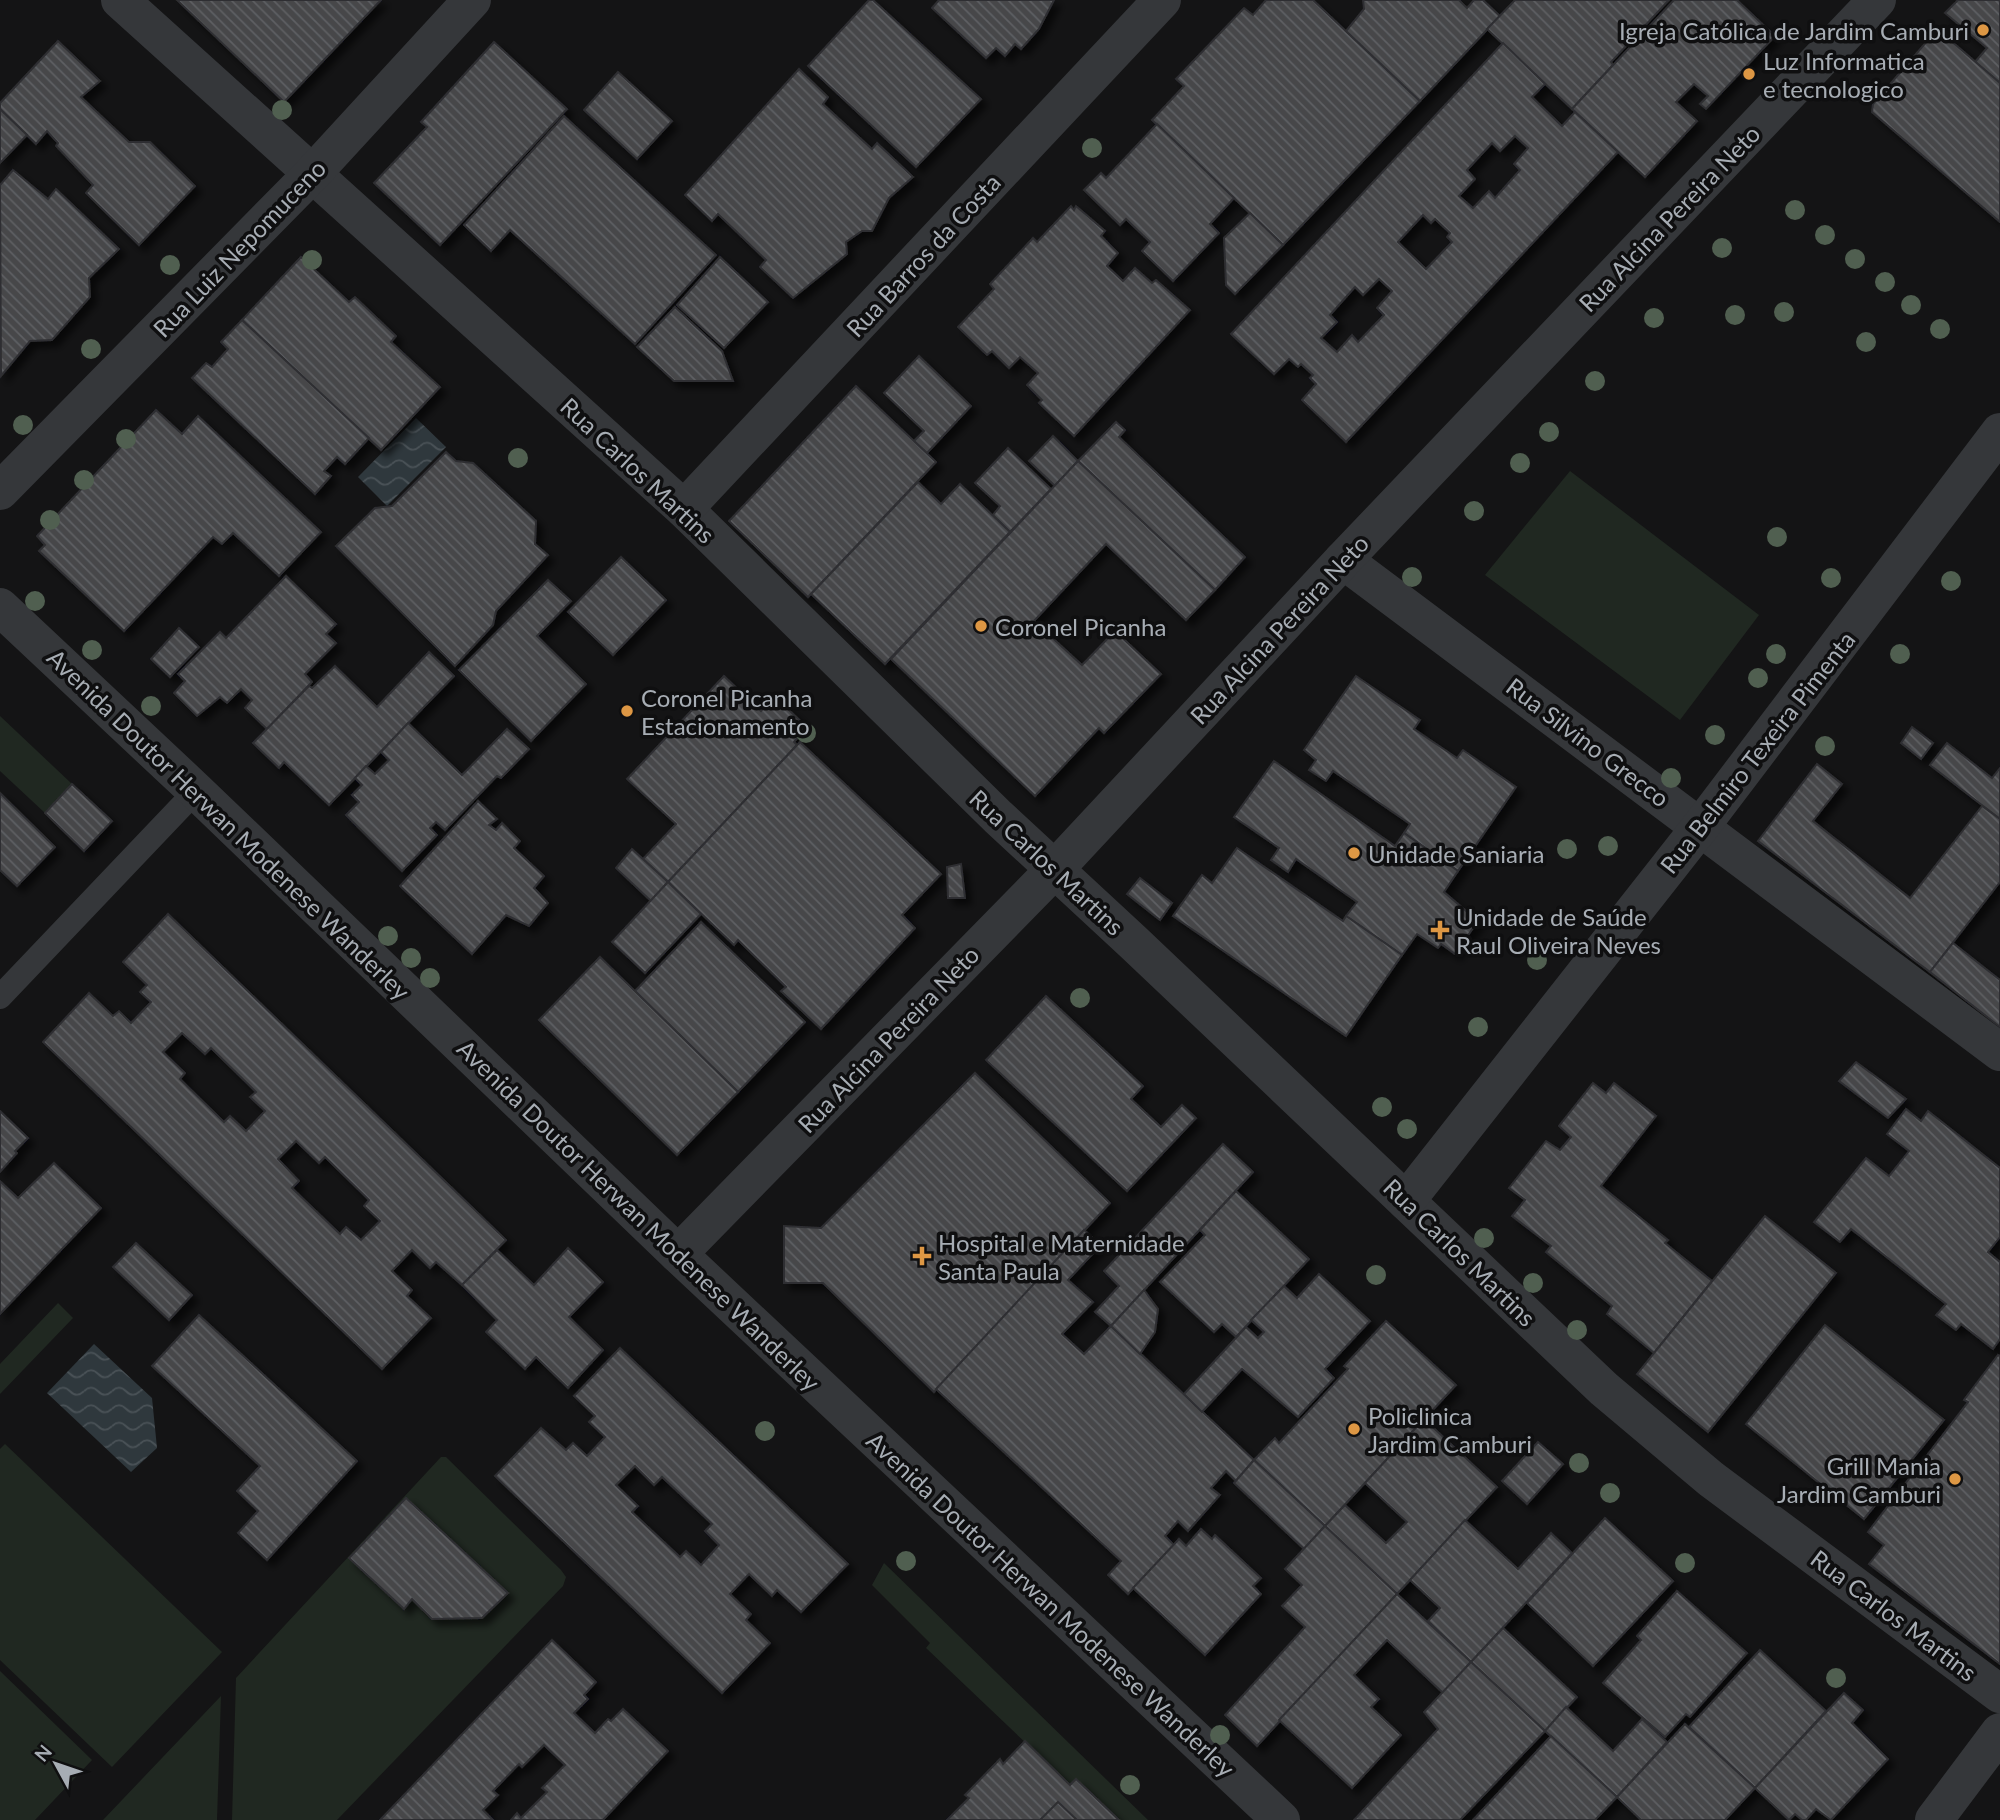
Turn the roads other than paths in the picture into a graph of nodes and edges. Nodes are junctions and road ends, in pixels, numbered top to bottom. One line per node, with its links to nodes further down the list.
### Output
1 (120, 0): 5 (street, Rua Carlos Martins)
2 (472, 0): 5 (street, Rua Luiz Nepomuceno)
3 (1162, 0): 8 (street, Rua Barros da Costa)
4 (1875, 1): 9 (street, Rua Alcina Pereira Neto)
5 (312, 174): 7 (street, Rua Luiz Nepomuceno); 8 (street, Rua Carlos Martins)
6 (2000, 432): 12 (street, Rua Belmiro Texeira Pimenta)
7 (0, 491)
8 (684, 509): 13 (street, Rua Carlos Martins)
9 (1343, 561): 12 (street, Rua Silvino Grecco); 13 (street, Rua Alcina Pereira Neto)
10 (0, 607): 11 (street, Avenida Doutor Herwan Modenese Wanderley)
11 (196, 791): 14 (lane); 17 (street, Avenida Doutor Herwan Modenese Wanderley)
12 (1701, 826): 15 (street, Rua Silvino Grecco); 16 (street, Rua Belmiro Texeira Pimenta)
13 (1055, 869): 16 (street, Rua Carlos Martins); 17 (street, Rua Alcina Pereira Neto)
14 (0, 997)
15 (2000, 1052)
16 (1406, 1201): 18 (street, Rua Carlos Martins)
17 (678, 1254): 20 (street, Avenida Doutor Herwan Modenese Wanderley)
18 (2000, 1694)
19 (2000, 1732): 21 (street)
20 (1281, 1820)
21 (1934, 1820)

